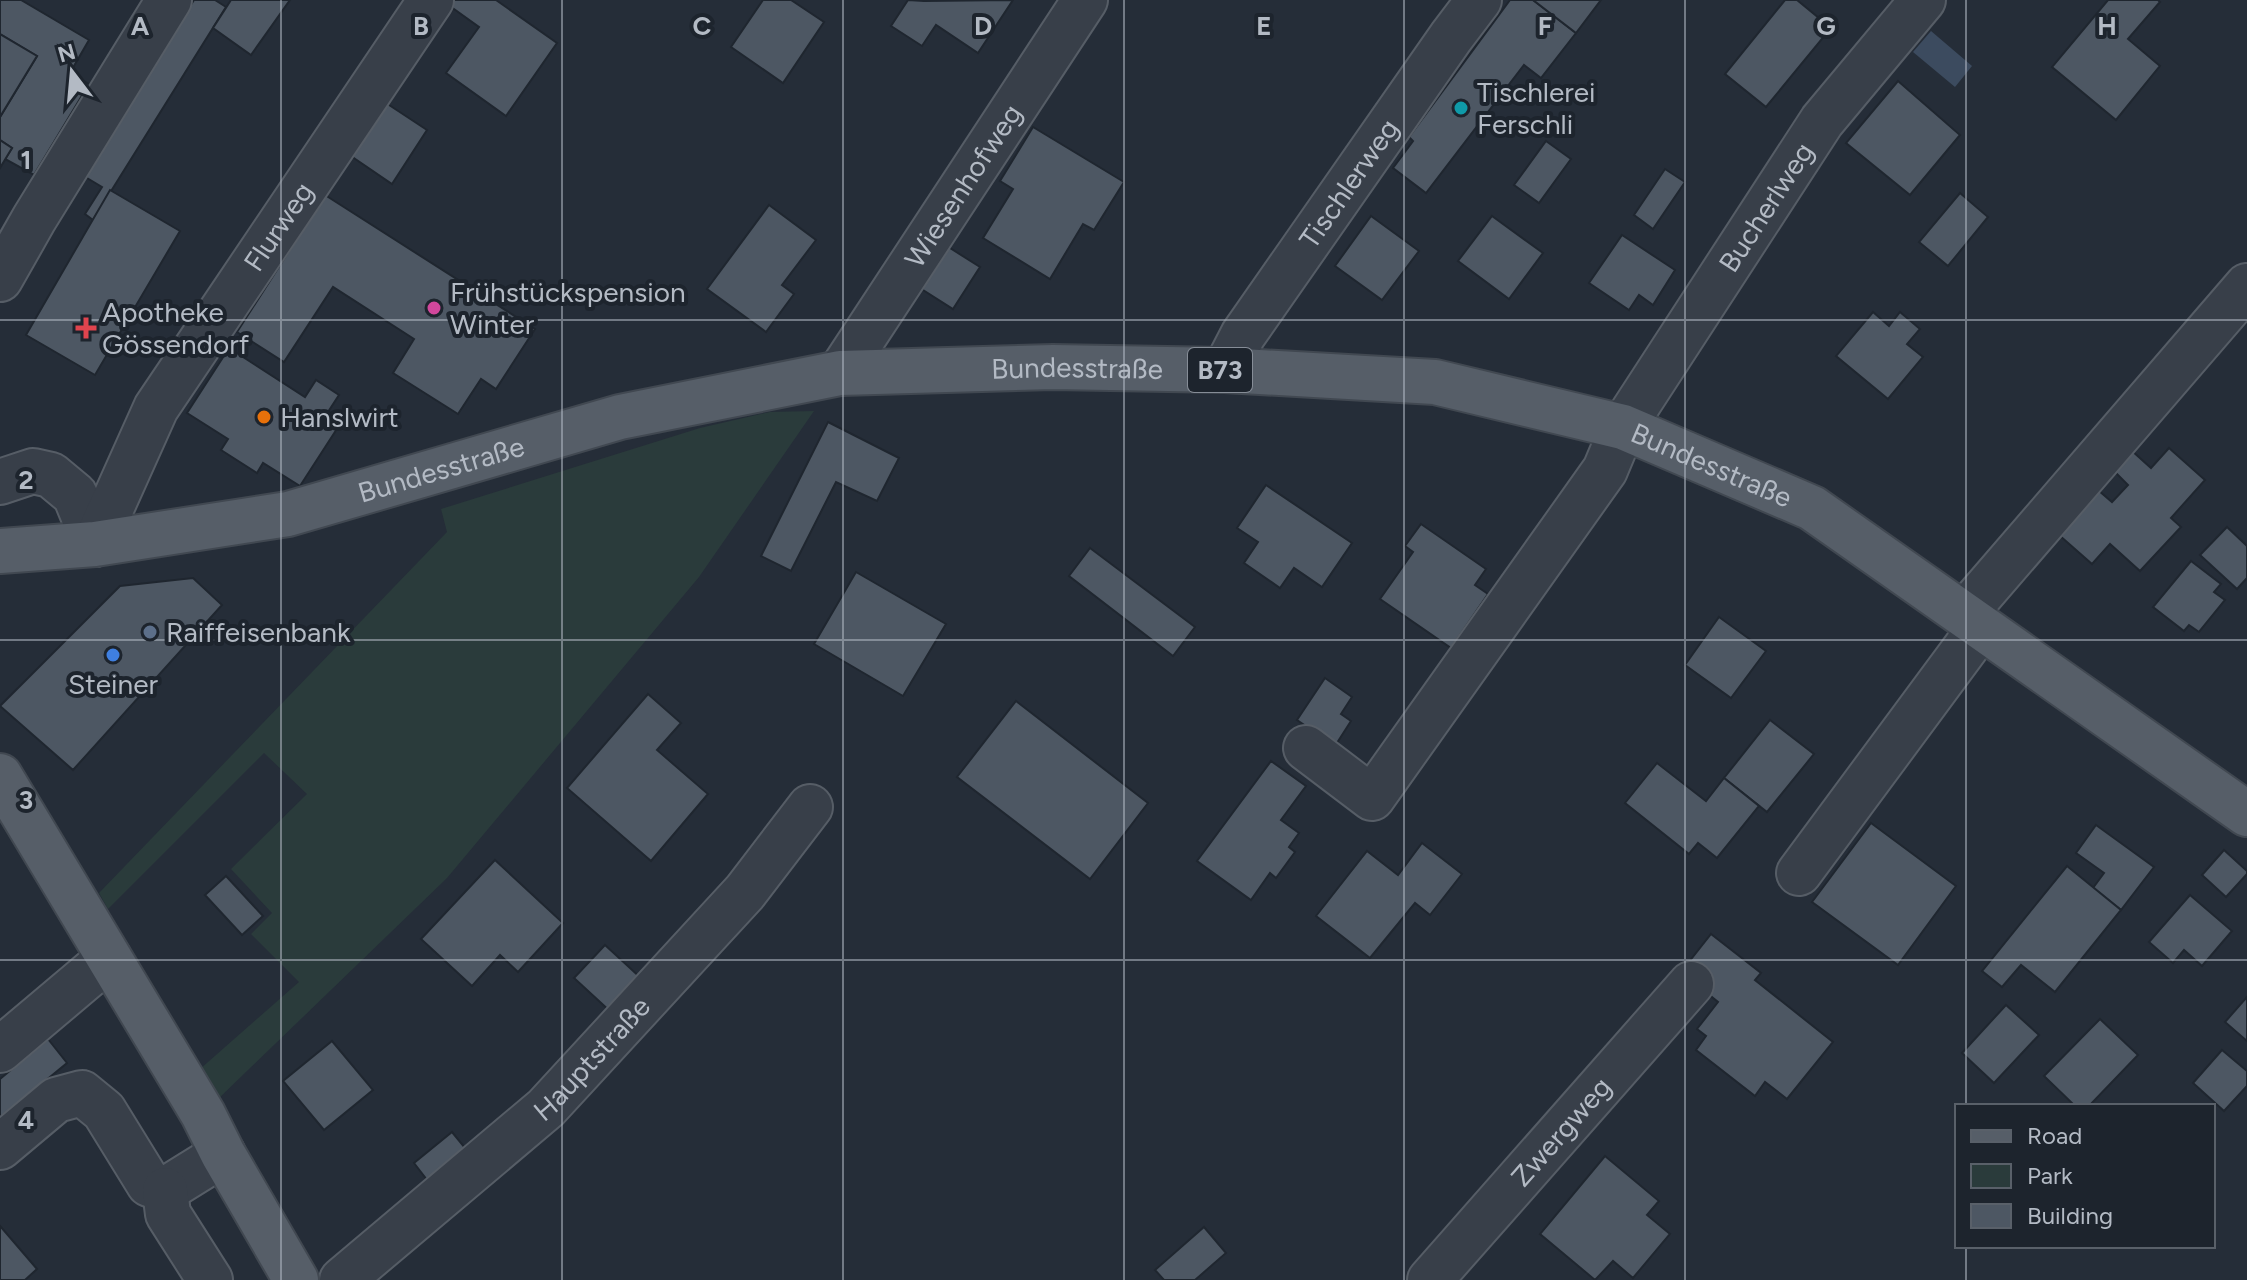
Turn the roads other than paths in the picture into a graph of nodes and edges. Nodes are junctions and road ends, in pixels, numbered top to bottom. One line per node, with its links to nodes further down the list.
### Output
1 (169, 0): 6 (street)
2 (431, 0): 12 (street, Flurweg)
3 (1085, 0): 9 (street, Wiesenhofweg)
4 (1479, 0): 8 (street, Tischlerweg)
5 (1923, 0): 10 (street, Bucherlweg)
6 (0, 279)
7 (2247, 286): 14 (street)
8 (1225, 370): 9 (main road, Bundesstraße / B73); 10 (main road, Bundesstraße / B73)
9 (840, 373): 12 (main road, Bundesstraße / B73)
10 (1623, 427): 14 (main road, Bundesstraße / B73); 15 (street, Bucherlweg)
11 (0, 482): 12 (street)
12 (95, 544): 13 (main road, Bundesstraße / B73)
13 (0, 551)
14 (1972, 621): 18 (main road, Bundesstraße / B73); 19 (street)
15 (1306, 748)
16 (0, 776): 20 (main road)
17 (810, 807): 28 (street, Hauptstraße)
18 (2247, 814)
19 (1799, 873)
20 (109, 958): 22 (street); 24 (main road)
21 (1691, 984): 29 (street, Zwergweg)
22 (0, 1050)
23 (0, 1147): 25 (street)
24 (223, 1154): 25 (street); 27 (main road)
25 (165, 1190): 26 (street)
26 (210, 1280)
27 (296, 1280)
28 (342, 1280)
29 (1430, 1280)

